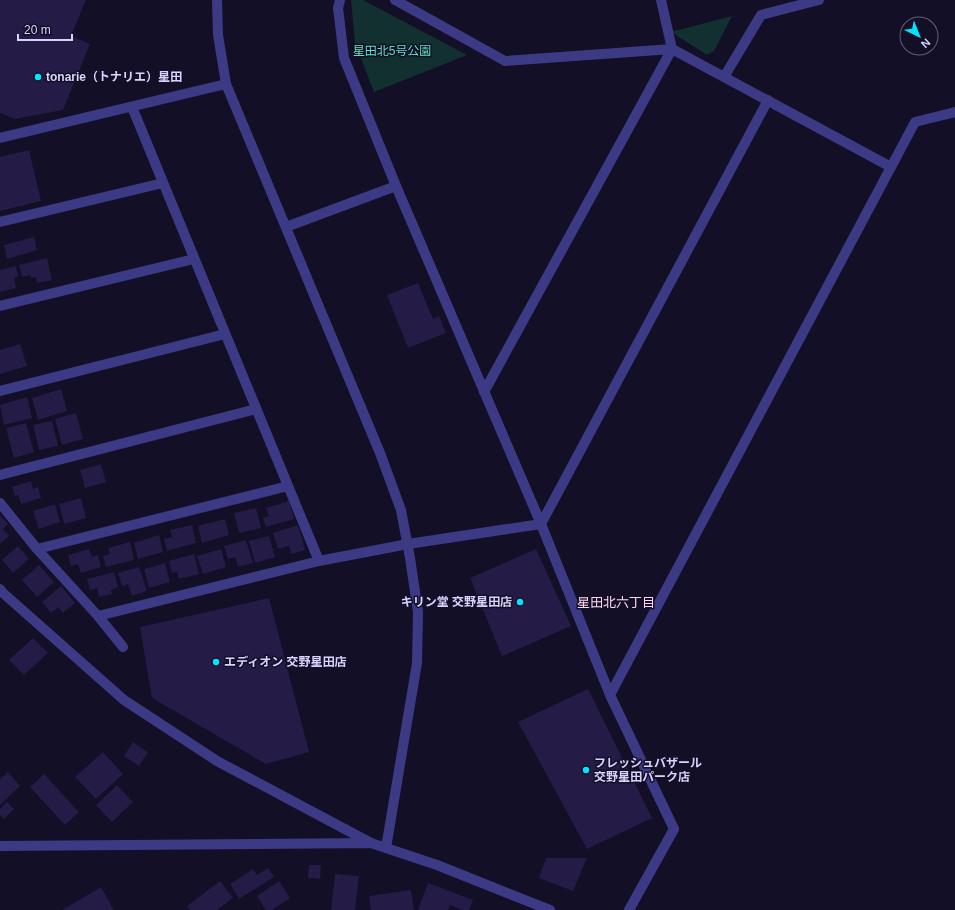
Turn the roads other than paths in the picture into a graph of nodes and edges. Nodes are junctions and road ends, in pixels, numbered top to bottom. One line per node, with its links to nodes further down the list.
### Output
1 (217, 0): 8 (street)
2 (340, 0): 15 (street)
3 (395, 0): 6 (street)
4 (661, 0): 6 (street)
5 (819, 0): 7 (street)
6 (672, 49): 7 (street); 22 (street)
7 (724, 77): 9 (street)
8 (226, 84): 10 (street); 17 (street)
9 (768, 100): 13 (street); 27 (street)
10 (132, 107): 12 (street); 14 (street)
11 (955, 112): 13 (street)
12 (0, 138)
13 (891, 167): 34 (street)
14 (163, 183): 16 (street); 18 (street)
15 (396, 186): 17 (street); 22 (street)
16 (0, 222)
17 (286, 227): 28 (street)
18 (194, 259): 19 (street); 20 (street)
19 (0, 306)
20 (225, 334): 21 (street); 23 (street)
21 (0, 390)
22 (484, 392): 27 (street)
23 (256, 409): 24 (street); 25 (street)
24 (0, 475)
25 (288, 486): 29 (street); 30 (street)
26 (0, 503): 29 (street)
27 (541, 524): 28 (street); 34 (street)
28 (408, 544): 30 (street); 37 (street)
29 (37, 549): 32 (street)
30 (319, 561): 32 (street)
31 (0, 589): 35 (street)
32 (98, 616): 33 (street)
33 (123, 647)
34 (610, 695): 39 (street)
35 (372, 844): 36 (street); 37 (street)
36 (0, 846)
37 (386, 848): 38 (street)
38 (550, 910)
39 (629, 910)

